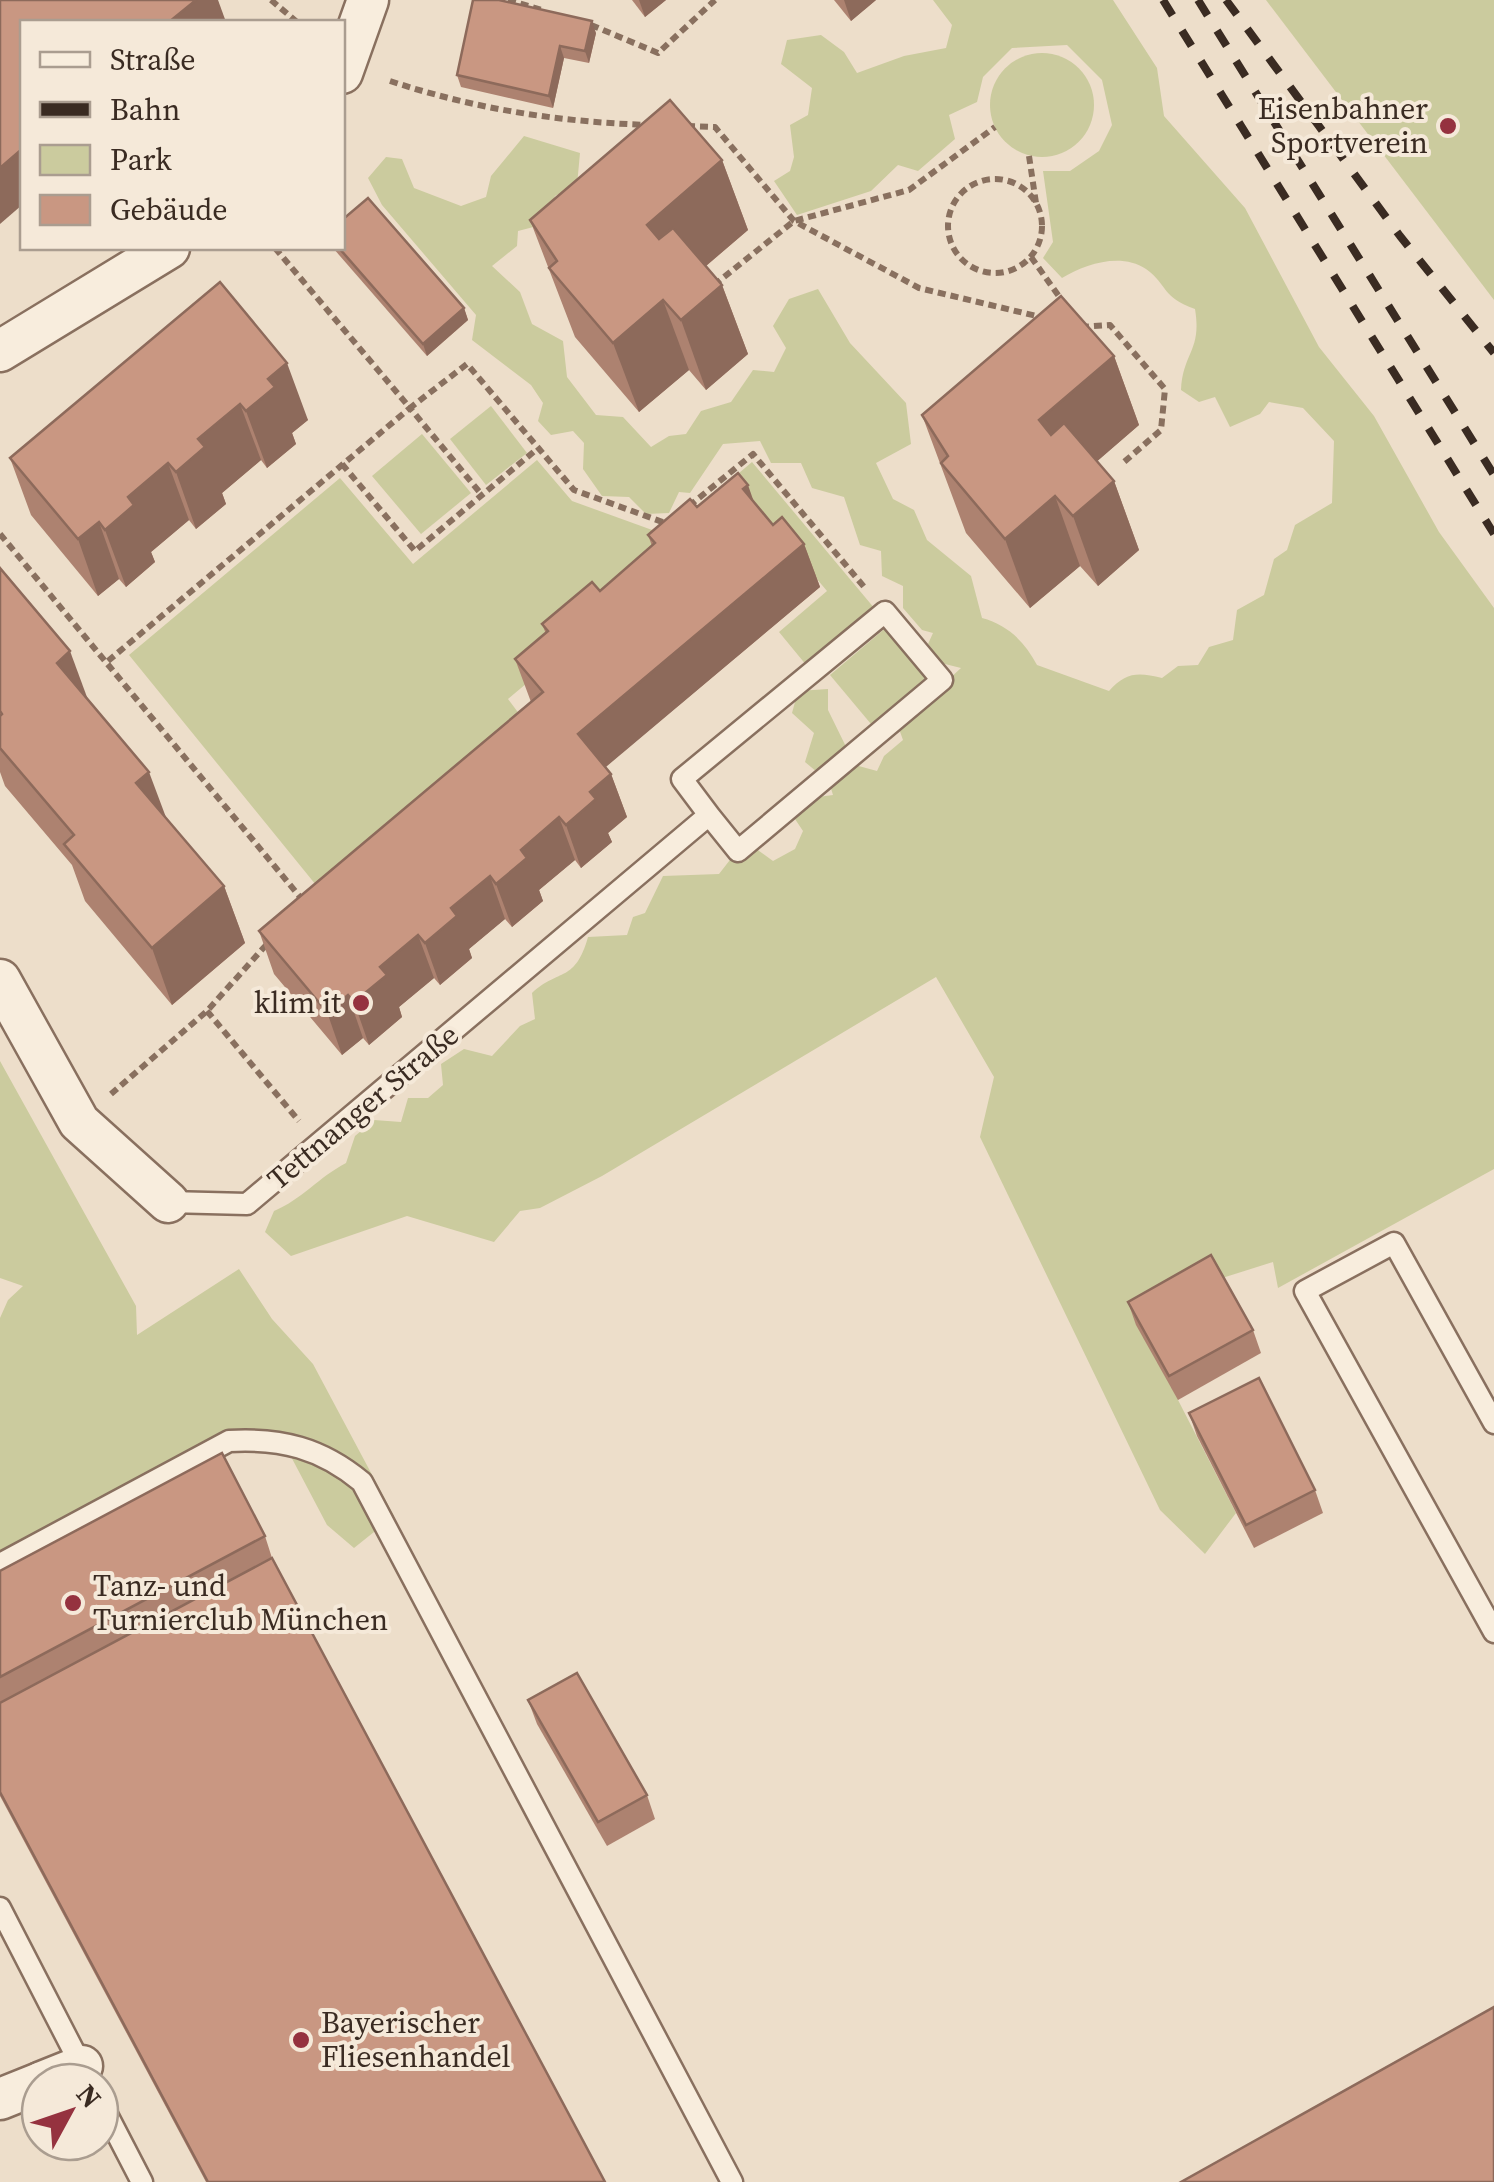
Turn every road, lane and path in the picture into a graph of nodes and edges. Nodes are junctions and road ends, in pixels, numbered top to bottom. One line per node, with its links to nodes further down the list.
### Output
1 (271, 0): 6 (path)
2 (368, 0): 8 (street)
3 (508, 0): 5 (path)
4 (715, 0): 7 (path)
5 (564, 16)
6 (295, 20)
7 (583, 22)
8 (345, 64)
9 (390, 82): 10 (path)
10 (656, 125)
11 (676, 126): 15 (path)
12 (995, 126): 15 (path)
13 (1029, 156): 14 (path)
14 (1036, 204): 18 (path); 18 (path)
15 (794, 221): 19 (path); 20 (path)
16 (166, 250): 21 (street)
17 (277, 250): 22 (path)
18 (1031, 258): 20 (path)
19 (708, 290)
20 (1082, 327): 24 (path)
21 (0, 352)
22 (410, 408): 23 (path); 25 (path); 26 (path)
23 (537, 449): 26 (path); 28 (path)
24 (1124, 462)
25 (342, 464): 26 (path); 29 (path)
26 (482, 495)
27 (0, 534): 29 (path)
28 (885, 612): 30 (lane); 30 (lane)
29 (108, 661): 31 (path)
30 (709, 815): 36 (lane, Tettnanger Straße)
31 (293, 919)
32 (280, 932): 34 (path)
33 (0, 980): 35 (street, Tettnanger Straße)
34 (207, 1011): 35 (path); 36 (path)
35 (78, 1122): 37 (street, Tettnanger Straße)
36 (318, 1144): 37 (lane, Tettnanger Straße)
37 (168, 1202)
38 (1494, 1422): 40 (lane)
39 (0, 1564): 45 (lane)
40 (1494, 1632)
41 (0, 1908): 42 (lane)
42 (80, 2062)
43 (120, 2139): 44 (lane)
44 (142, 2182)
45 (732, 2182)

